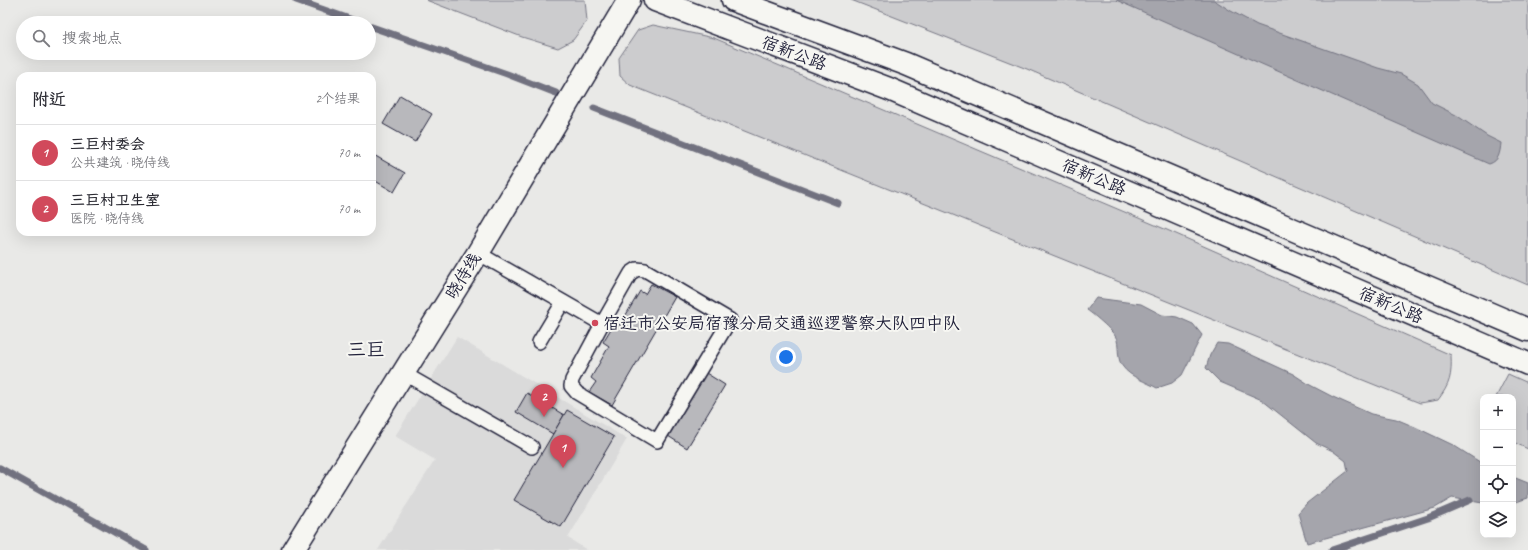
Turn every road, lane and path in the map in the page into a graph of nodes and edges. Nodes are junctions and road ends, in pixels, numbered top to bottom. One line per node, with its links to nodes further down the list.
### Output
1 (628, 0): 4 (main road, 晓侍线)
2 (655, 0): 9 (main road, 宿新公路)
3 (733, 0): 7 (main road, 宿新公路)
4 (478, 253): 5 (lane); 10 (main road, 晓侍线)
5 (563, 302): 6 (lane); 8 (lane)
6 (602, 324): 6 (lane)
7 (1528, 330)
8 (539, 342)
9 (1528, 364)
10 (404, 373): 11 (lane); 12 (main road, 晓侍线)
11 (532, 447)
12 (293, 550)

